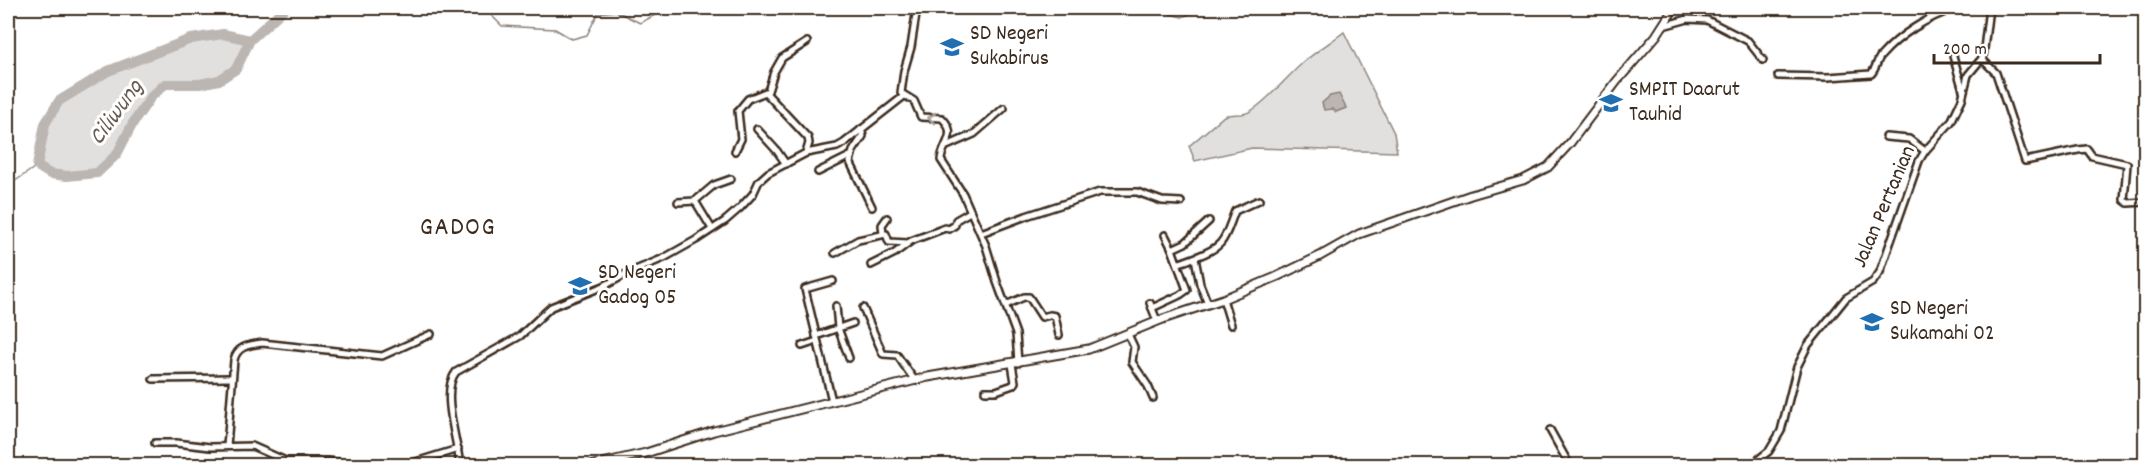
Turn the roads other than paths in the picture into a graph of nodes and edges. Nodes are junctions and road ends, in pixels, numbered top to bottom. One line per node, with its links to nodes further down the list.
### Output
1 (917, 8): 13 (street)
2 (1674, 8): 5 (street)
3 (1956, 8): 10 (street)
4 (1989, 8): 8 (street, Jalan Pertanian)
5 (1663, 26): 9 (street); 46 (street)
6 (807, 42): 12 (street)
7 (1953, 56): 11 (street)
8 (1982, 59): 11 (street, Jalan Pertanian); 30 (street)
9 (1763, 60)
10 (1778, 76)
11 (1963, 91): 20 (street, Jalan Pertanian)
12 (766, 93): 19 (street); 21 (street)
13 (904, 96): 16 (street); 18 (street, one-way to 13)
14 (1004, 108): 18 (street)
15 (757, 129): 23 (street)
16 (861, 129): 21 (street); 22 (street)
17 (1886, 137): 20 (street)
18 (947, 146): 32 (street)
19 (735, 151)
20 (1925, 151): 78 (street, Jalan Pertanian)
21 (806, 153): 23 (street)
22 (850, 156): 24 (street); 31 (street)
23 (786, 164): 35 (street)
24 (818, 172)
25 (731, 179): 27 (street)
26 (1259, 200): 42 (street)
27 (695, 201): 28 (street); 35 (street)
28 (678, 202)
29 (1181, 202): 36 (street)
30 (2145, 202)
31 (872, 207)
32 (970, 212): 36 (street); 39 (street)
33 (887, 218): 37 (street)
34 (1209, 221): 40 (street)
35 (712, 229): 71 (street)
36 (981, 233): 48 (street)
37 (883, 234): 39 (street); 41 (street)
38 (1165, 235): 40 (street)
39 (908, 243): 44 (street)
40 (1172, 249): 43 (street)
41 (835, 253)
42 (1195, 258): 43 (street); 47 (street)
43 (1178, 263): 51 (street)
44 (871, 265)
45 (832, 281): 58 (street)
46 (1223, 298): 47 (street); 53 (street)
47 (1208, 304): 51 (street)
48 (1006, 305): 57 (street); 61 (street)
49 (836, 306): 54 (street)
50 (863, 308): 64 (street)
51 (1157, 321): 56 (street)
52 (853, 323): 54 (street)
53 (1231, 325)
54 (838, 328): 58 (street); 60 (street)
55 (431, 334): 62 (street)
56 (1128, 334): 61 (street); 66 (street)
57 (1059, 335)
58 (816, 339): 59 (street); 67 (street)
59 (802, 346)
60 (849, 358)
61 (1015, 363): 64 (street); 65 (street)
62 (231, 378): 63 (street); 70 (street)
63 (153, 379)
64 (915, 381): 67 (street)
65 (985, 391)
66 (1153, 398)
67 (832, 401): 76 (street)
68 (1550, 430): 77 (street)
69 (155, 443): 70 (street)
70 (227, 446): 72 (street)
71 (458, 449): 74 (street); 75 (street)
72 (293, 463): 73 (street)
73 (369, 465)
74 (394, 465)
75 (460, 465)
76 (589, 465)
77 (1570, 465)
78 (1750, 465)

